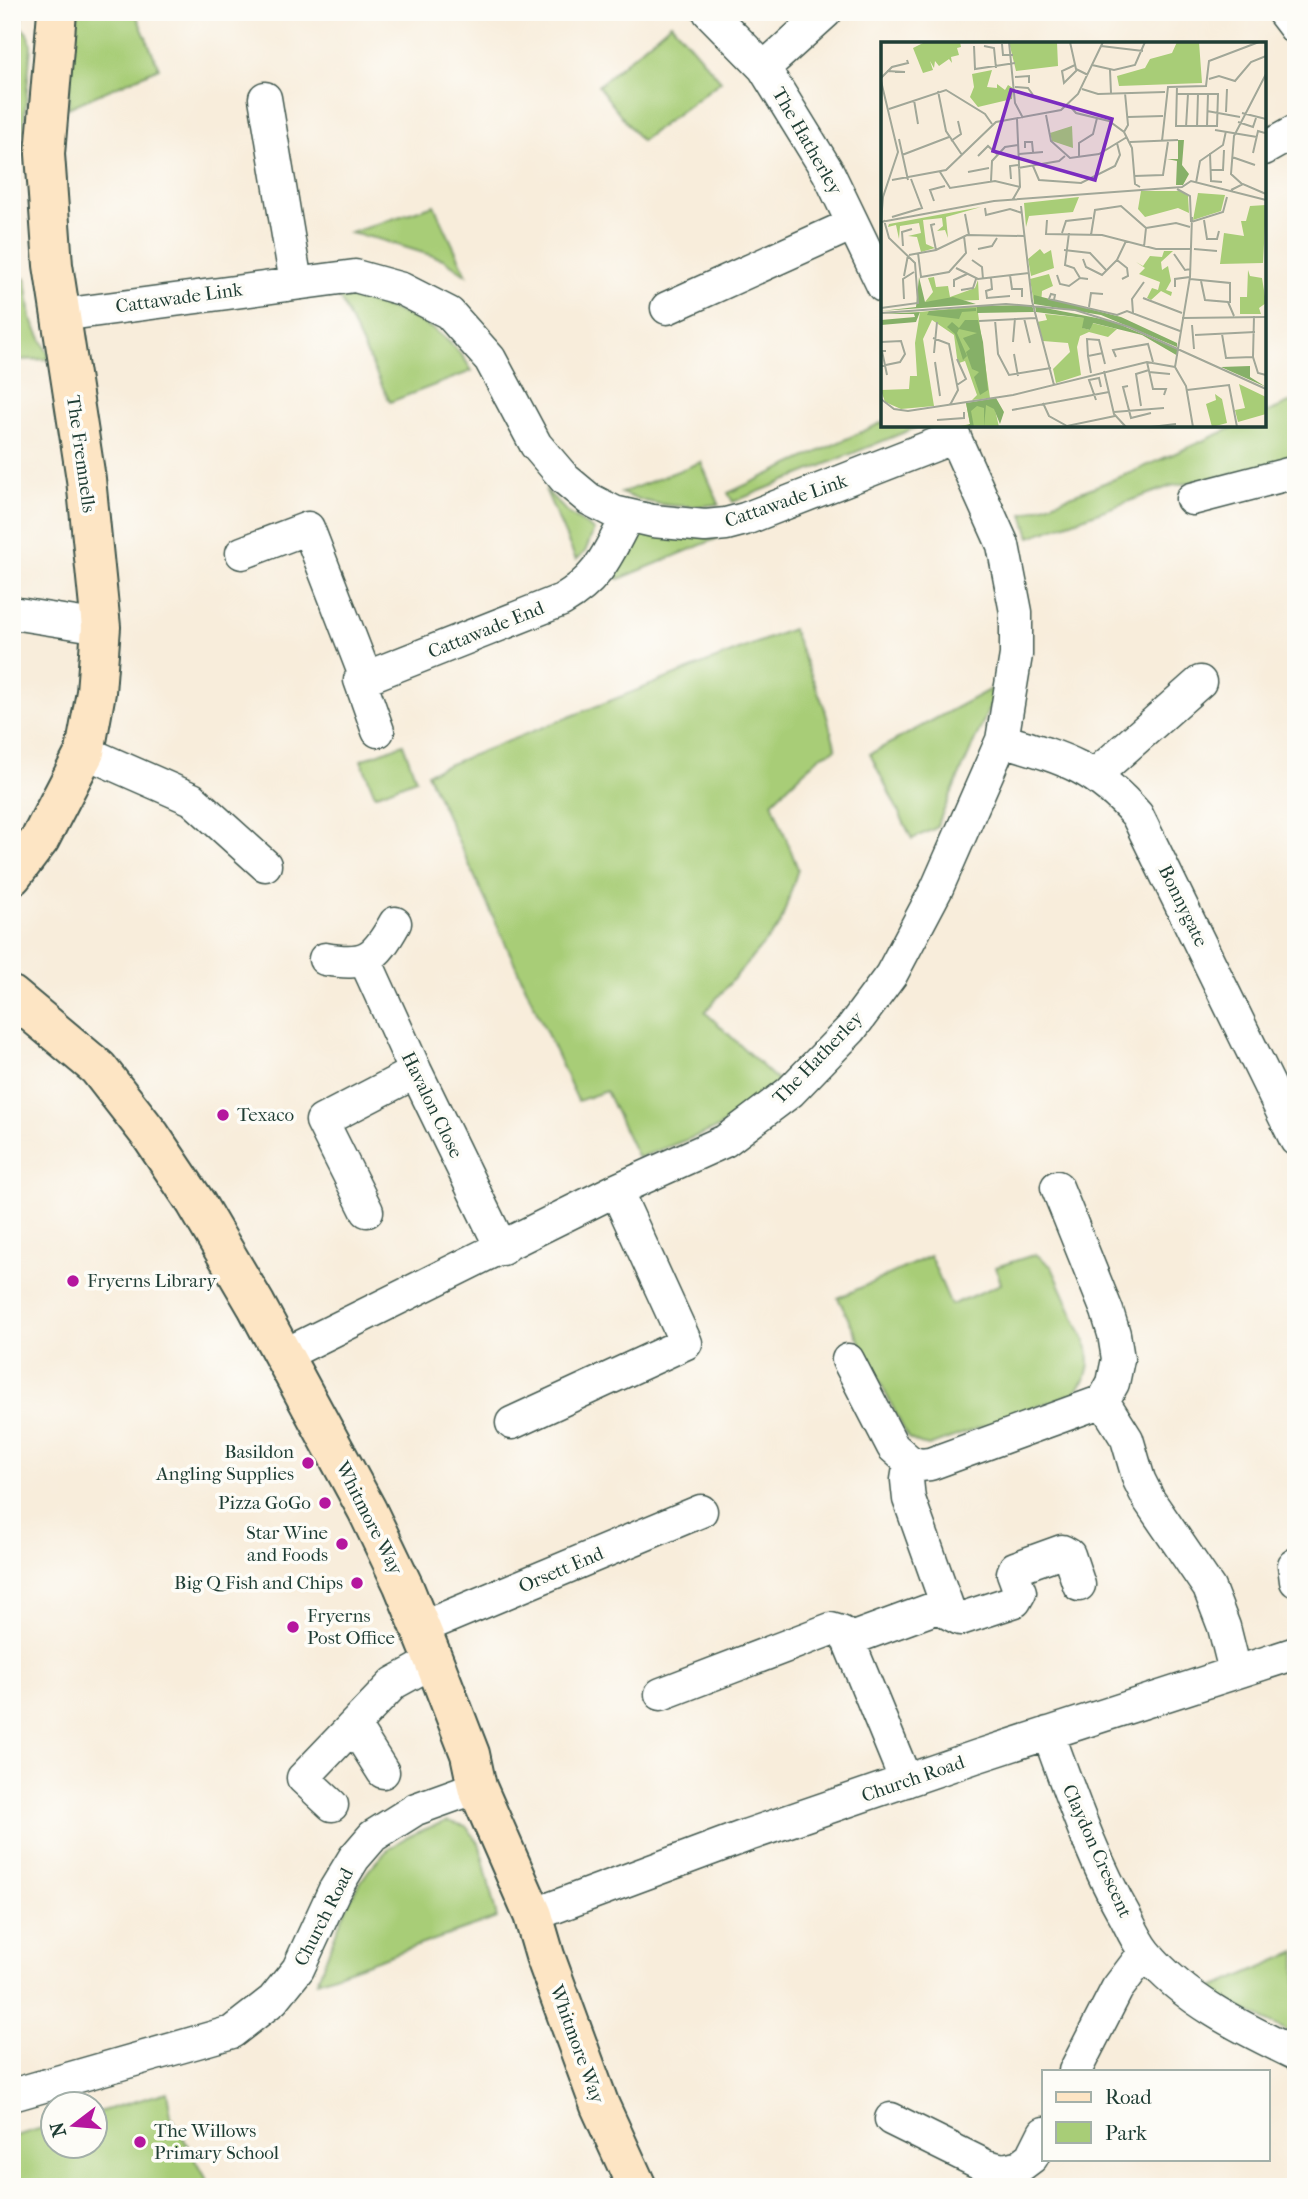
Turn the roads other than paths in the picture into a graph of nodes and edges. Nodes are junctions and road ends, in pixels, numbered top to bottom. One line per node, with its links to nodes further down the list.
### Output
1 (57, 12): 14 (street, The Fremnells)
2 (709, 12): 6 (street, The Hatherley)
3 (826, 12): 6 (street)
4 (1283, 12): 5 (street)
5 (1296, 29)
6 (764, 68): 10 (street, The Hatherley)
7 (265, 98): 12 (street)
8 (1296, 131): 9 (street)
9 (1266, 148)
10 (853, 224): 11 (street, The Hatherley); 13 (street)
11 (881, 282)
12 (296, 283): 14 (street, Cattawade Link); 18 (street, Cattawade Link)
13 (667, 308)
14 (61, 314): 21 (street, The Fremnells)
15 (952, 431): 18 (street, Cattawade Link); 25 (street, The Hatherley)
16 (1296, 472): 17 (street)
17 (1192, 499)
18 (628, 516): 22 (street, Cattawade End)
19 (242, 553): 22 (street)
20 (12, 613): 21 (street)
21 (101, 627): 26 (street, The Fremnells)
22 (366, 678): 24 (street)
23 (1200, 682): 27 (street)
24 (379, 731)
25 (1002, 740): 27 (street, Bonnygate); 37 (street, The Hatherley)
26 (85, 752): 28 (street); 29 (street, The Fremnells)
27 (1095, 775): 35 (street, Bonnygate)
28 (265, 865)
29 (12, 876)
30 (395, 923): 32 (street)
31 (325, 959): 32 (street)
32 (365, 960): 34 (street, Havalon Close)
33 (12, 996): 40 (street, Whitmore Way)
34 (416, 1072): 38 (street); 39 (street, Havalon Close)
35 (1296, 1140)
36 (1057, 1186): 42 (street)
37 (616, 1190): 39 (street, The Hatherley); 43 (street)
38 (367, 1211)
39 (502, 1249): 40 (street, The Hatherley)
40 (284, 1355): 51 (street, Whitmore Way)
41 (848, 1360): 44 (street)
42 (1103, 1401): 44 (street); 53 (street)
43 (512, 1423)
44 (910, 1462): 49 (street)
45 (701, 1511): 51 (street, Orsett End)
46 (1296, 1564): 47 (street)
47 (1296, 1581)
48 (1079, 1585): 49 (street)
49 (946, 1604): 50 (street)
50 (848, 1640): 54 (street); 58 (street)
51 (428, 1644): 55 (street, Orsett End); 59 (street, Whitmore Way)
52 (1296, 1653): 53 (street, Church Road)
53 (1235, 1671): 56 (street, Church Road)
54 (661, 1695)
55 (354, 1726): 57 (street); 60 (street, Orsett End)
56 (1048, 1733): 58 (street, Church Road); 62 (street, Claydon Crescent)
57 (383, 1772)
58 (906, 1781): 61 (street, Church Road)
59 (477, 1787): 61 (street, Whitmore Way); 65 (street, Church Road)
60 (332, 1805)
61 (533, 1915): 68 (street, Whitmore Way)
62 (1145, 1952): 63 (street, Claydon Crescent); 64 (street)
63 (1296, 2054)
64 (1076, 2070)
65 (12, 2095)
66 (891, 2119): 67 (street)
67 (1042, 2137)
68 (637, 2187)

